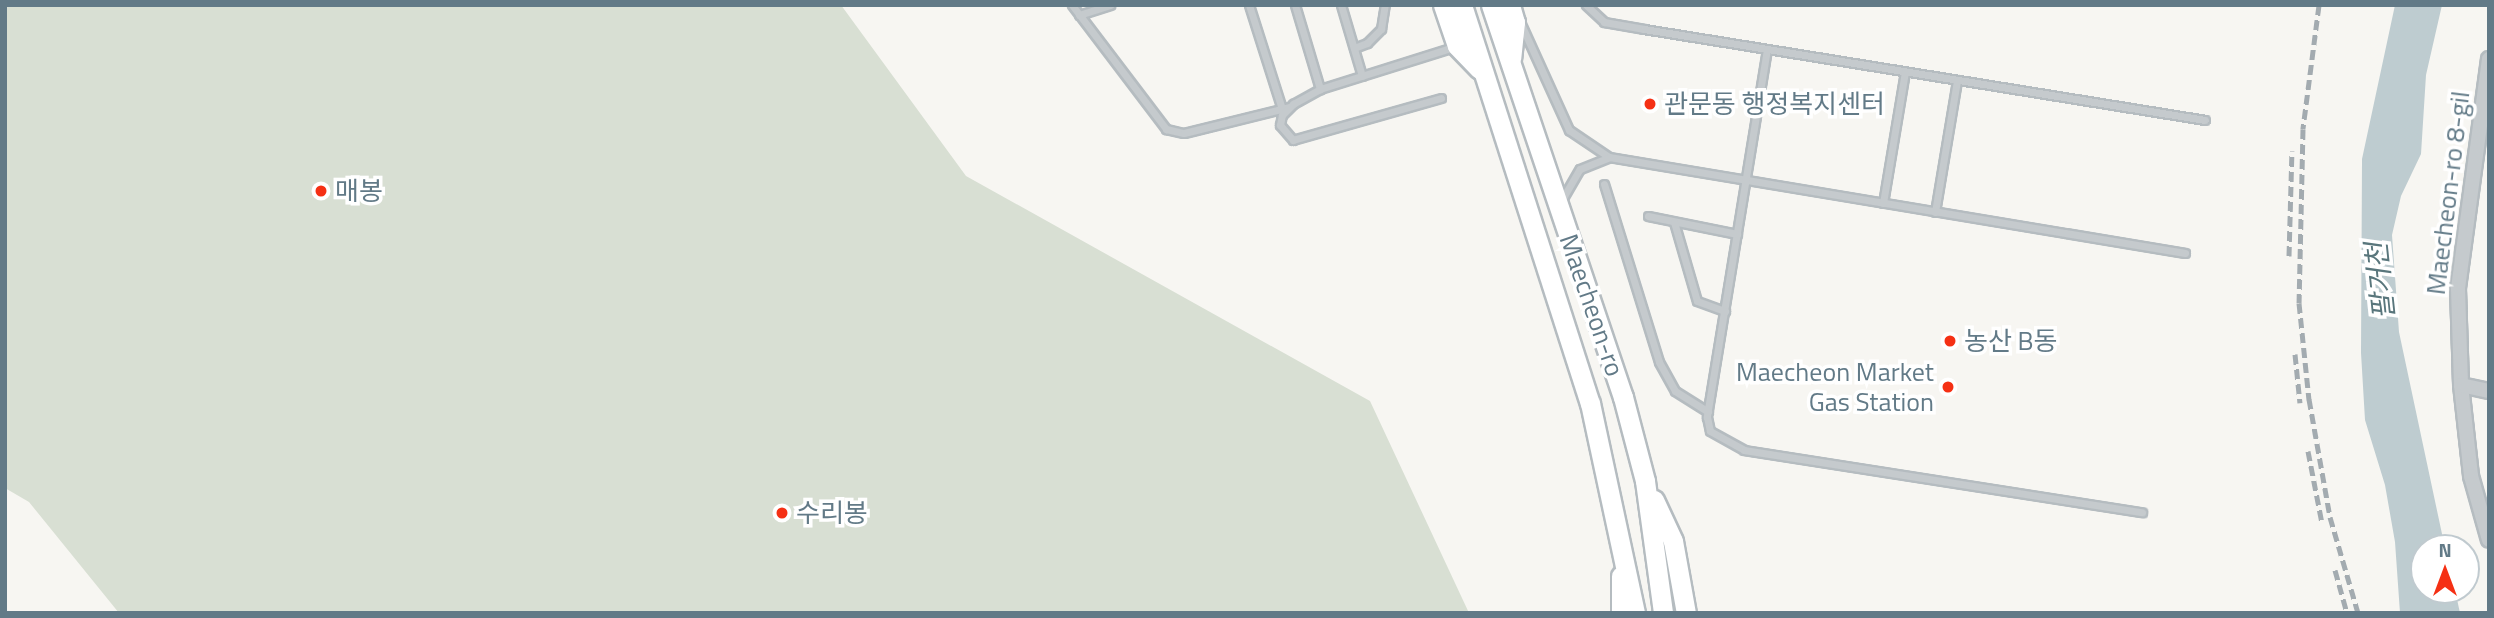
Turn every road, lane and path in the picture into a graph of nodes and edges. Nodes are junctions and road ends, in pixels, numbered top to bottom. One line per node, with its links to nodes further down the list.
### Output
1 (1072, 5): 12 (lane)
2 (1110, 5): 12 (lane)
3 (1249, 5): 24 (lane)
4 (1295, 5): 22 (lane)
5 (1341, 5): 14 (lane)
6 (1385, 5): 14 (lane)
7 (1443, 5): 13 (main road)
8 (1462, 5): 19 (main road, Maecheon-ro)
9 (1491, 5): 17 (main road, Maecheon-ro)
10 (1511, 5): 17 (main road); 26 (lane)
11 (1586, 5): 15 (lane)
12 (1079, 15): 24 (lane)
13 (1457, 46): 19 (main road); 20 (lane)
14 (1354, 48): 20 (lane)
15 (1767, 49): 18 (lane); 28 (lane)
16 (2489, 59): 27 (street, Maecheon-ro 8-gil)
17 (1510, 66): 31 (main road, Maecheon-ro)
18 (1905, 72): 21 (lane); 30 (lane)
19 (1482, 73): 43 (main road, Maecheon-ro)
20 (1362, 76): 22 (lane)
21 (1957, 80): 25 (lane); 32 (lane)
22 (1320, 89): 24 (lane)
23 (1441, 98): 24 (lane)
24 (1285, 108)
25 (2205, 120)
26 (1609, 156): 28 (lane); 31 (lane)
27 (2482, 172): 38 (street, Maecheon-ro 8-gil)
28 (1746, 181): 30 (lane); 35 (lane)
29 (1604, 184): 40 (lane)
30 (1883, 203): 32 (lane)
31 (1558, 206): 41 (main road, Maecheon-ro)
32 (1935, 212): 36 (lane)
33 (1648, 216): 34 (lane)
34 (1674, 222): 35 (lane); 37 (lane)
35 (1737, 234): 37 (lane)
36 (2185, 253)
37 (1725, 311): 40 (lane)
38 (2461, 385): 39 (street); 44 (street, Maecheon-ro 8-gil)
39 (2489, 391)
40 (1708, 411): 42 (lane)
41 (1645, 481): 47 (main road, Maecheon-ro); 48 (main road)
42 (2142, 512)
43 (1622, 537): 45 (main road); 46 (main road, Maecheon-ro)
44 (2489, 540)
45 (1620, 613)
46 (1635, 613)
47 (1663, 613)
48 (1686, 613)

